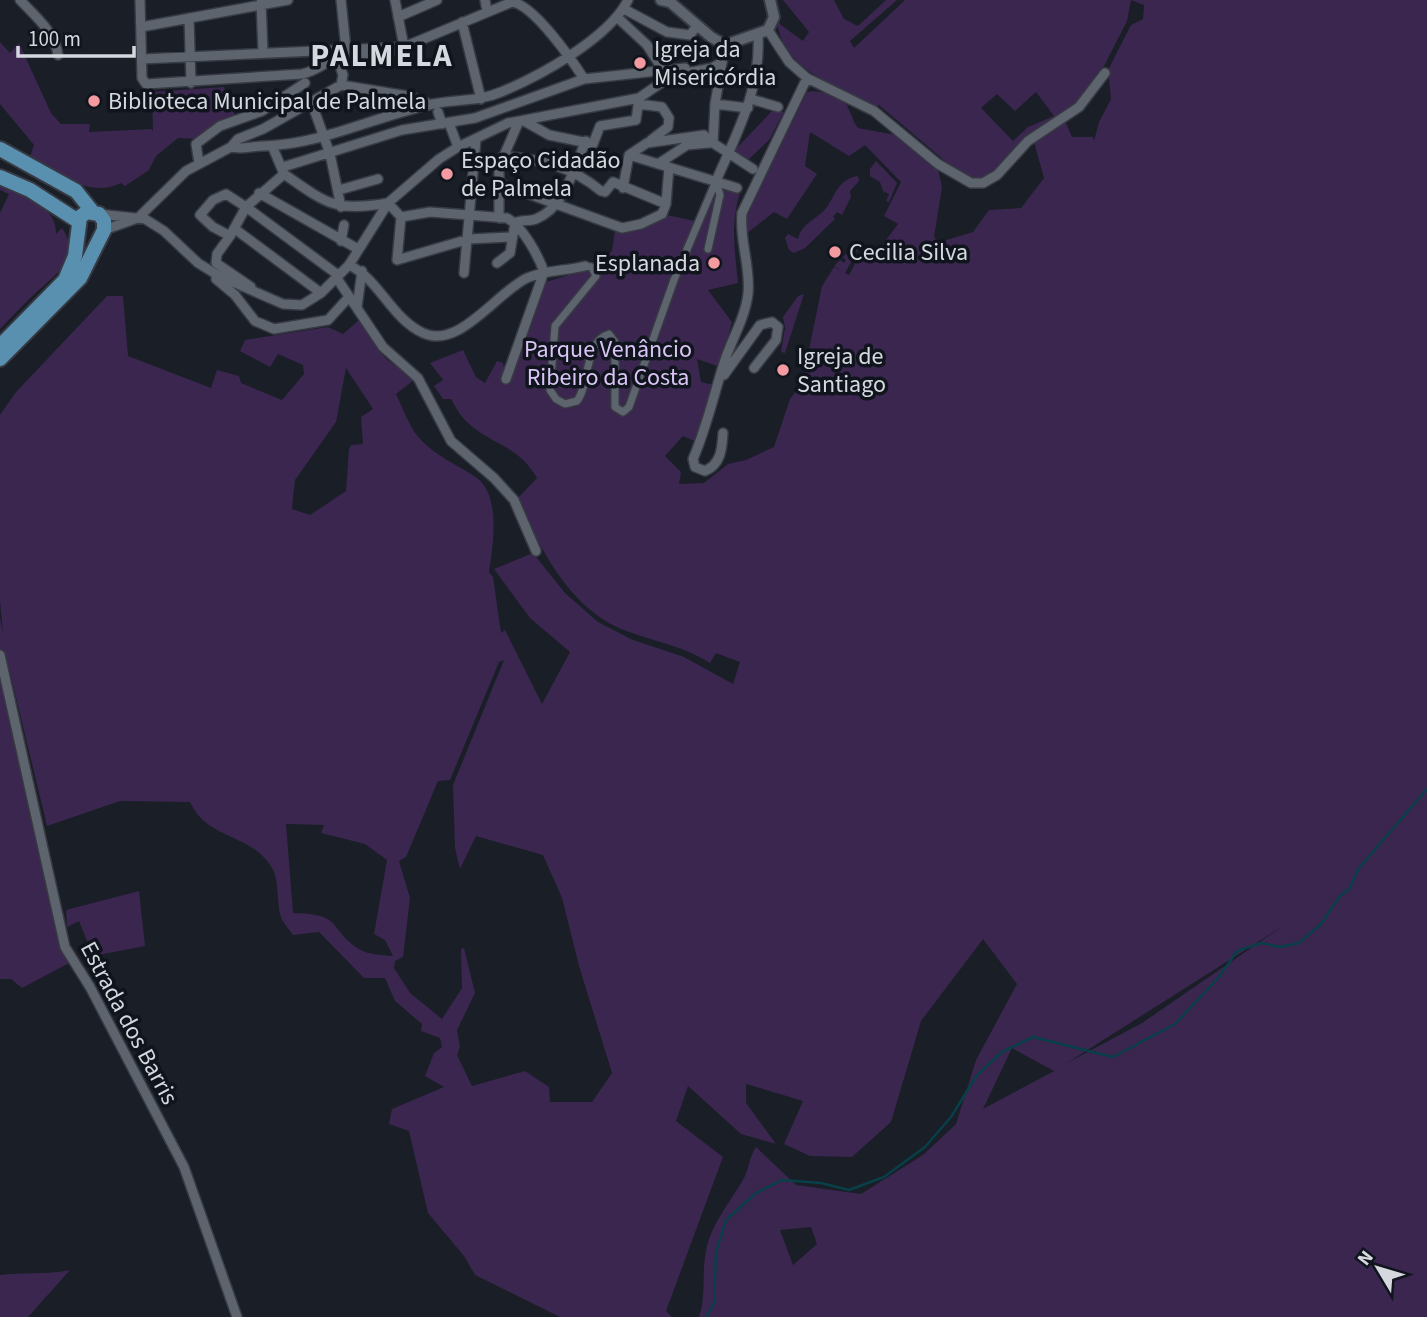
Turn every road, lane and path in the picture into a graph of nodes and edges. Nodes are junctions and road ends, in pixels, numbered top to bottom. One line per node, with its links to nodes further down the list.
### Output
1 (20, 0): 25 (street)
2 (140, 0): 18 (street)
3 (288, 0): 10 (street)
4 (341, 0): 22 (street)
5 (395, 0): 13 (street)
6 (437, 0): 13 (street)
7 (485, 0): 12 (street)
8 (770, 0): 19 (street)
9 (667, 1): 17 (street)
10 (261, 2): 14 (street); 23 (street)
11 (626, 4): 15 (street); 17 (street)
12 (487, 11): 16 (street); 24 (street)
13 (398, 17): 21 (street)
14 (189, 18): 18 (street); 26 (street)
15 (618, 18): 24 (street); 30 (street)
16 (461, 22): 21 (street); 38 (street)
17 (697, 26): 20 (street)
18 (141, 27): 28 (street)
19 (763, 33): 20 (street); 33 (street); 42 (street)
20 (725, 45): 29 (street)
21 (404, 47): 22 (street); 27 (street)
22 (346, 49): 23 (street)
23 (263, 52): 26 (street)
24 (569, 54): 34 (street); 38 (street)
25 (58, 55)
26 (190, 55): 28 (street); 35 (street)
27 (337, 57): 35 (street); 37 (street)
28 (142, 59): 35 (street)
29 (720, 63): 31 (street); 41 (street)
30 (663, 69): 31 (street); 34 (street)
31 (705, 69): 39 (street)
32 (1105, 73): 33 (street)
33 (807, 78): 111 (street)
34 (584, 79): 47 (street)
35 (191, 83)
36 (305, 83): 40 (street)
37 (341, 85): 44 (street); 45 (street); 48 (street)
38 (481, 99): 44 (street)
39 (640, 99): 46 (street); 50 (street); 51 (street)
40 (276, 103): 45 (street); 61 (street)
41 (715, 103): 42 (street); 52 (street)
42 (750, 104): 43 (street); 59 (street)
43 (778, 107)
44 (437, 108): 47 (street); 48 (street)
45 (284, 117): 53 (street)
46 (521, 121): 49 (street); 50 (street); 60 (street)
47 (445, 123): 54 (street); 57 (street)
48 (324, 136): 55 (street); 57 (street)
49 (475, 140): 54 (street); 81 (street)
50 (590, 142): 66 (street)
51 (647, 143): 52 (street); 58 (street)
52 (713, 144): 59 (street); 62 (street)
53 (231, 147): 55 (street); 61 (street)
54 (458, 147): 75 (street)
55 (273, 148): 65 (street)
56 (0, 149): 80 (main road)
57 (330, 154): 65 (street); 73 (street)
58 (629, 155): 62 (street); 71 (street)
59 (727, 155): 64 (street); 69 (street)
60 (503, 156): 66 (street); 70 (street)
61 (199, 163): 83 (street)
62 (658, 164): 63 (street)
63 (669, 167): 69 (street); 76 (street)
64 (753, 169)
65 (283, 170): 74 (street); 79 (street)
66 (574, 172): 71 (street); 77 (street)
67 (0, 177): 87 (main road)
68 (378, 178): 73 (street)
69 (716, 181): 72 (street); 94 (street); 97 (street)
70 (501, 184): 77 (street); 84 (street)
71 (623, 188): 76 (street)
72 (737, 188)
73 (340, 190): 79 (street)
74 (259, 193): 78 (street); 92 (street)
75 (388, 202): 79 (street); 82 (street); 93 (street)
76 (666, 204): 77 (street)
77 (554, 205): 85 (street)
78 (246, 207): 89 (street); 89 (street); 102 (street)
79 (341, 207)
80 (95, 213): 83 (street); 87 (main road); 88 (main road)
81 (469, 215): 82 (street); 84 (street); 91 (street)
82 (401, 217): 91 (street)
83 (138, 218): 88 (street); 98 (street)
84 (499, 218): 85 (street)
85 (515, 223): 90 (street); 100 (street)
86 (344, 225): 92 (street)
87 (78, 226): 88 (main road); 107 (main road)
88 (102, 233): 108 (main road)
89 (232, 233): 103 (street); 104 (street)
90 (511, 237): 91 (street); 95 (street)
91 (469, 239): 101 (street)
92 (341, 241): 93 (street)
93 (359, 249): 96 (street)
94 (708, 249)
95 (497, 263)
96 (349, 265): 99 (street); 102 (street)
97 (585, 266): 100 (street)
98 (205, 268): 104 (street); 105 (street)
99 (362, 271): 100 (street); 106 (street)
100 (544, 272): 110 (street)
101 (464, 273)
102 (337, 276): 103 (street); 105 (street)
103 (321, 293): 104 (street)
104 (264, 296)
105 (349, 297): 106 (street)
106 (357, 307): 113 (street)
107 (0, 346)
108 (0, 359)
109 (754, 368): 111 (street)
110 (506, 379)
111 (718, 383): 112 (street)
112 (723, 433)
113 (536, 551)
114 (0, 655): 115 (street, Estrada dos Barris)
115 (237, 1317)

